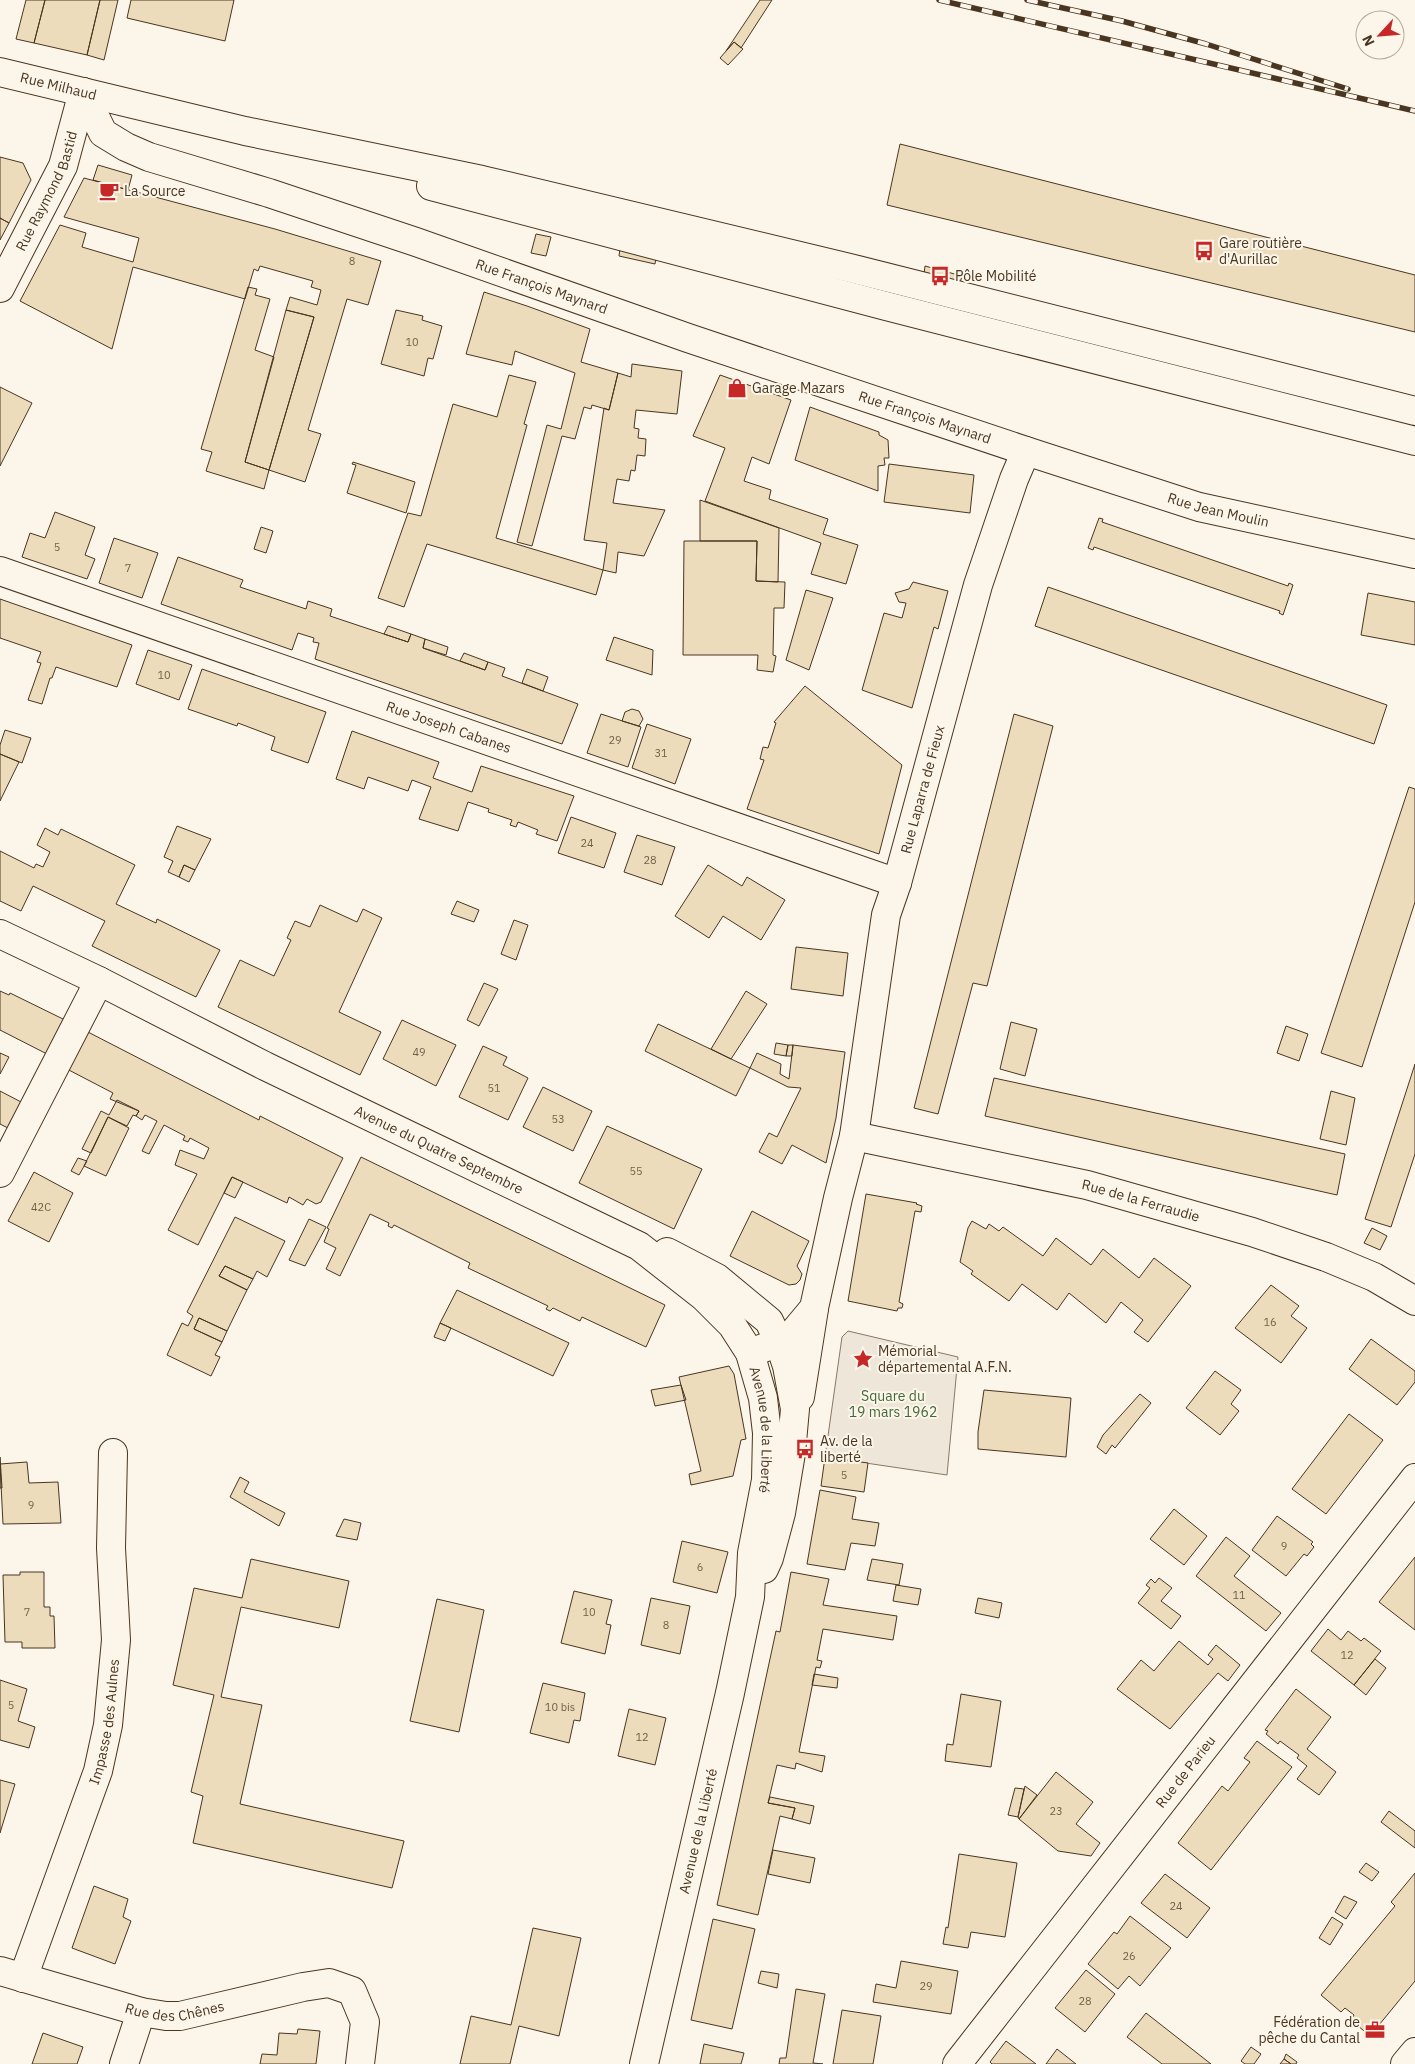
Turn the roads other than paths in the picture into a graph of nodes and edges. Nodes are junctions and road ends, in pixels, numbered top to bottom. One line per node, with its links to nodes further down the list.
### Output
1 (0, 72): 2 (street, Rue Milhaud)
2 (83, 92): 3 (street, Rue Milhaud); 4 (street, Rue Raymond Bastid); 7 (street, Rue François Maynard)
3 (245, 131): 5 (street); 6 (street)
4 (0, 288)
5 (1415, 411)
6 (1415, 441)
7 (1026, 451): 8 (street, Rue Jean Moulin); 10 (street, Rue Laparra de Fieux)
8 (1415, 554)
9 (0, 571): 10 (street, Rue Joseph Cabanes)
10 (897, 884): 13 (street, Rue Laparra de Fieux)
11 (0, 934): 12 (street, Avenue du Quatre Septembre)
12 (100, 981): 14 (street); 15 (street, Avenue du Quatre Septembre)
13 (854, 1136): 16 (street, Rue de la Ferraudie); 17 (street, Avenue de la Liberté)
14 (0, 1173)
15 (639, 1246): 18 (street, Avenue de la Liberté); 19 (street, Avenue du Quatre Septembre)
16 (1415, 1301)
17 (814, 1308): 18 (street, Avenue de la Liberté); 21 (street, Avenue de la Liberté)
18 (779, 1342): 19 (street, Avenue de la Liberté); 21 (street, Avenue de la Liberté)
19 (750, 1353): 23 (street, Avenue de la Liberté)
20 (113, 1453): 24 (street, Impasse des Aulnes)
21 (790, 1453): 23 (street, Avenue de la Liberté)
22 (1415, 1478): 30 (street, Rue de Parieu)
23 (750, 1597): 29 (street, Avenue de la Liberté)
24 (12, 1974): 25 (street, Rue des Chênes)
25 (141, 2012): 27 (street); 28 (street, Rue des Chênes)
26 (1415, 2052): 31 (street)
27 (124, 2064)
28 (360, 2064)
29 (644, 2064)
30 (957, 2064)
31 (1405, 2064)

